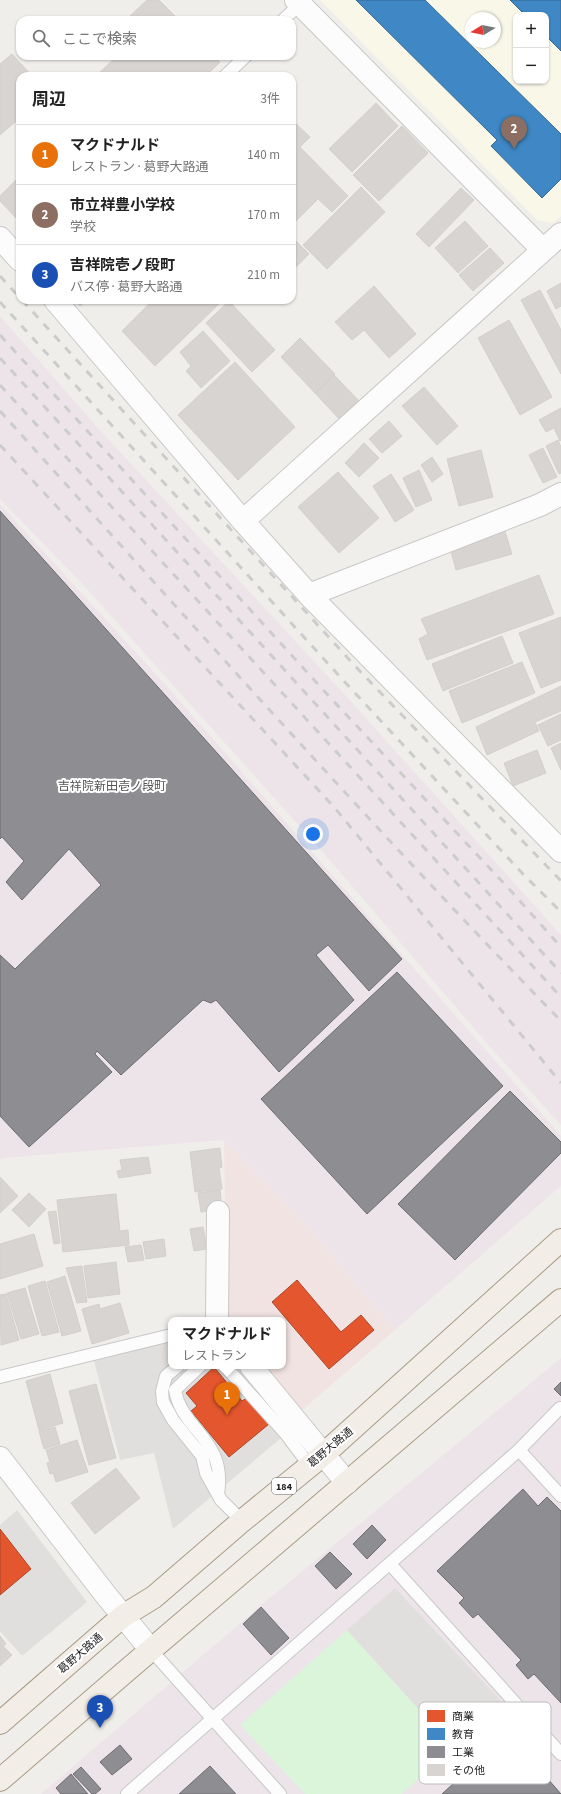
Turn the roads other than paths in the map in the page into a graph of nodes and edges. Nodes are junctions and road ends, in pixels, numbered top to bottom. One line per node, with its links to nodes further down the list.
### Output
1 (298, 2): 2 (lane); 7 (street)
2 (286, 16)
3 (242, 60): 4 (lane)
4 (229, 72)
5 (561, 234): 7 (street)
6 (0, 238): 8 (street)
7 (543, 250): 11 (street)
8 (16, 256)
9 (58, 304): 11 (street)
10 (561, 494): 12 (street)
11 (243, 521): 12 (street)
12 (309, 595): 13 (street)
13 (561, 851)
14 (218, 1212): 17 (street)
15 (561, 1240): 27 (main road, 葛野大路通 / 184)
16 (561, 1300): 28 (main road)
17 (217, 1317)
18 (168, 1336): 23 (lane)
19 (174, 1369): 29 (lane)
20 (197, 1369): 29 (lane)
21 (228, 1369): 27 (lane)
22 (253, 1369): 27 (street)
23 (0, 1377)
24 (560, 1408): 25 (lane)
25 (519, 1450): 30 (lane); 32 (lane)
26 (0, 1458): 33 (street)
27 (316, 1460): 28 (street); 31 (main road, 葛野大路通 / 184)
28 (347, 1483): 34 (main road)
29 (218, 1494): 31 (lane)
30 (561, 1496)
31 (242, 1521): 33 (main road, 葛野大路通 / 184)
32 (390, 1564): 35 (lane); 36 (lane)
33 (123, 1616): 34 (street); 37 (main road, 葛野大路通 / 184)
34 (151, 1650): 36 (lane); 40 (main road)
35 (514, 1702)
36 (213, 1720): 41 (lane); 42 (lane)
37 (0, 1723)
38 (551, 1743): 39 (lane)
39 (561, 1754)
40 (0, 1780)
41 (127, 1794)
42 (280, 1794)

